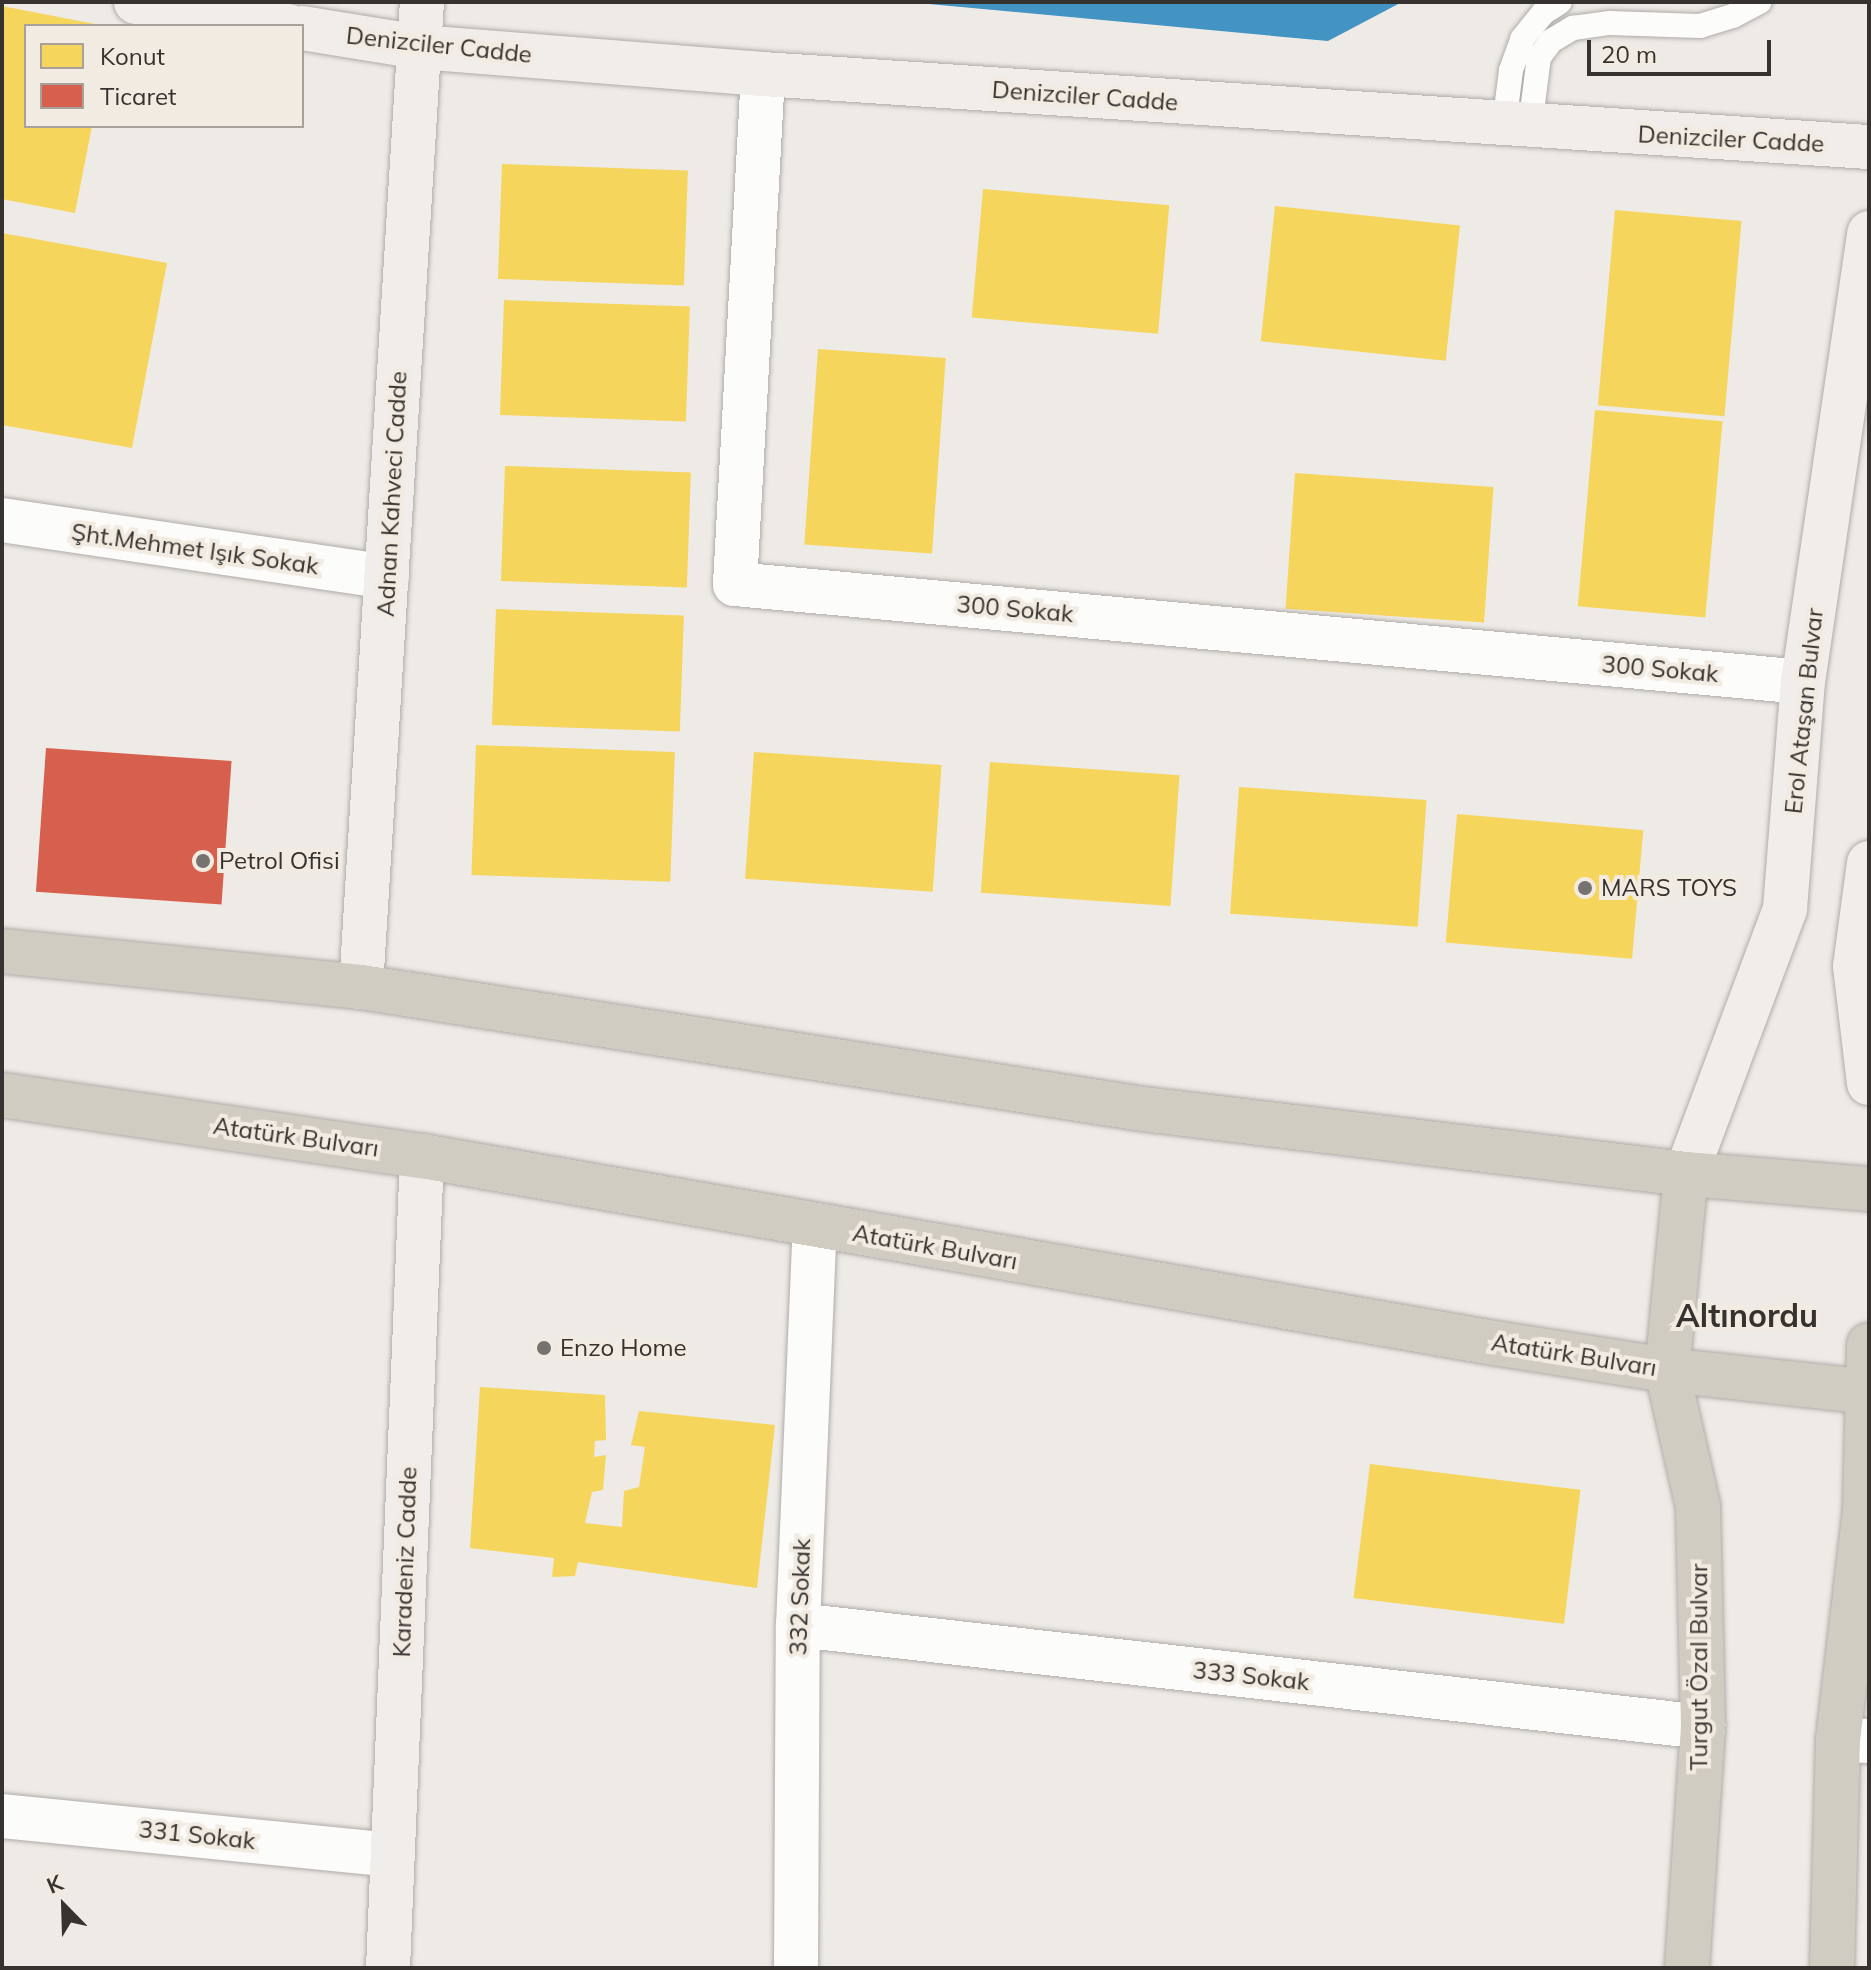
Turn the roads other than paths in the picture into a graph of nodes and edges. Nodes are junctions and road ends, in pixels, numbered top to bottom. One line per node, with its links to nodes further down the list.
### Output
1 (136, 2): 5 (street)
2 (422, 2): 7 (street, Adnan Kahveci Cadde)
3 (1560, 2): 9 (lane)
4 (1759, 2): 9 (lane)
5 (275, 24)
6 (304, 28): 7 (street, Denizciler Cadde)
7 (419, 47): 8 (street, Denizciler Cadde); 13 (street, Adnan Kahveci Cadde)
8 (763, 74): 9 (street, Denizciler Cadde); 14 (street, 300 Sokak)
9 (1517, 126): 10 (street, Denizciler Cadde)
10 (1869, 147)
11 (1869, 233): 14 (street, Erol Ataşan Bulvar)
12 (2, 520): 13 (street, Şht.Mehmet lşık Sokak)
13 (387, 577): 17 (street, Adnan Kahveci Cadde)
14 (1803, 682): 21 (street, Erol Ataşan Bulvar)
15 (1869, 863): 18 (street)
16 (2, 951): 17 (highway)
17 (361, 987): 21 (highway)
18 (1869, 1083)
19 (2, 1095): 20 (highway, Atatürk Bulvarı)
20 (422, 1156): 23 (highway, Atatürk Bulvarı); 31 (street, Karadeniz Cadde)
21 (1686, 1174): 22 (highway); 25 (highway, Turgut Özal Bulvar)
22 (1869, 1189)
23 (815, 1226): 25 (highway, Atatürk Bulvarı); 27 (street, 332 Sokak)
24 (1869, 1345): 26 (highway)
25 (1667, 1370): 26 (highway, Atatürk Bulvarı); 28 (highway, Turgut Özal Bulvar)
26 (1867, 1392): 29 (highway)
27 (798, 1625): 28 (street, 333 Sokak); 33 (street, 332 Sokak)
28 (1703, 1727): 34 (highway, Turgut Özal Bulvar)
29 (1854, 1740): 35 (highway)
30 (2, 1816): 31 (street, 331 Sokak)
31 (392, 1855): 32 (street, Karadeniz Cadde)
32 (388, 1968)
33 (796, 1968)
34 (1687, 1968)
35 (1832, 1968)

